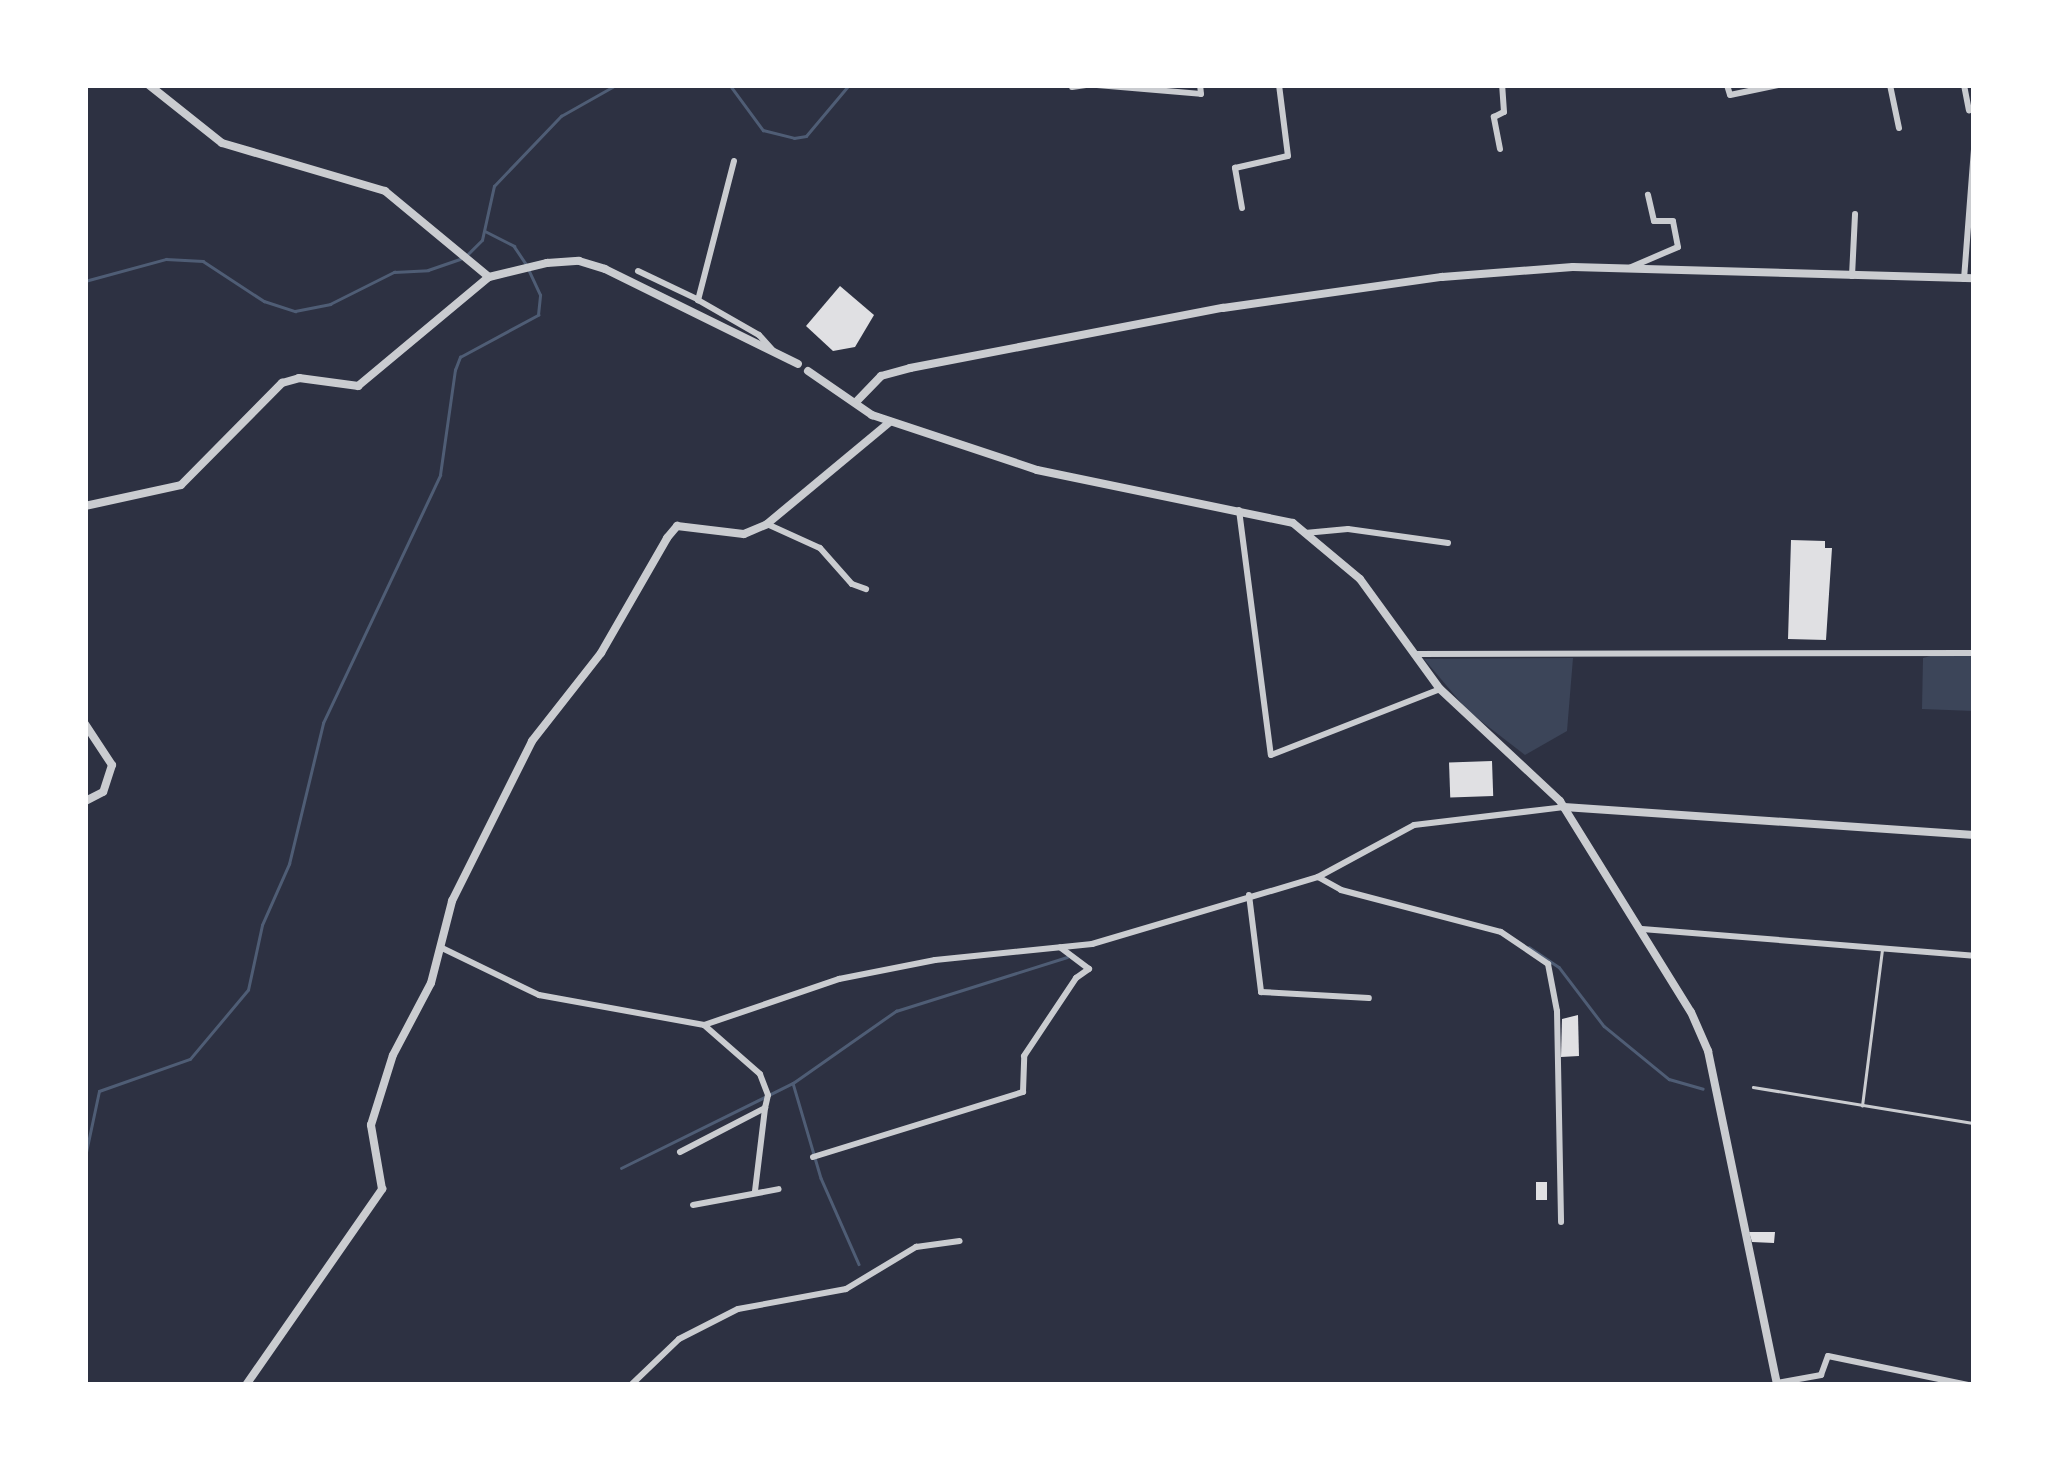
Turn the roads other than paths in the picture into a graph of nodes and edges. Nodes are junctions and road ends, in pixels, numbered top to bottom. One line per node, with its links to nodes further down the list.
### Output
1 (149, 85): 22 (street)
2 (1086, 85): 11 (street)
3 (1098, 85): 4 (street)
4 (1200, 85)
5 (1279, 85): 18 (street)
6 (1502, 85): 15 (street)
7 (1727, 85): 8 (street)
8 (1778, 85)
9 (1890, 85): 13 (street)
10 (1964, 85): 12 (street)
11 (1072, 87)
12 (1970, 111)
13 (1900, 128)
14 (1974, 148): 24 (street)
15 (1500, 149)
16 (734, 160): 25 (street)
17 (1648, 195): 20 (street)
18 (1242, 208)
19 (1855, 214): 23 (street)
20 (1629, 268): 23 (street); 29 (street)
21 (638, 271): 25 (street)
22 (489, 276): 26 (street); 31 (street)
23 (1852, 276): 24 (street)
24 (1969, 279)
25 (698, 300): 26 (street)
26 (777, 356): 27 (street)
27 (798, 364)
28 (808, 371): 29 (street)
29 (856, 402): 30 (street)
30 (890, 422): 32 (street); 33 (street)
31 (85, 506)
32 (1238, 508): 34 (street); 39 (street)
33 (768, 524): 36 (street); 48 (street)
34 (1304, 533): 35 (street); 38 (street)
35 (1448, 543)
36 (866, 589)
37 (1974, 653): 38 (street)
38 (1414, 654): 39 (street)
39 (1440, 689): 42 (street)
40 (85, 724): 41 (street)
41 (85, 801)
42 (1564, 807): 43 (street); 44 (street); 46 (street)
43 (1974, 835)
44 (1318, 877): 45 (street); 62 (street)
45 (1250, 901): 47 (street); 51 (street)
46 (1642, 929): 49 (street); 64 (street)
47 (1060, 947): 52 (street); 58 (street)
48 (442, 948): 52 (street); 65 (street)
49 (1882, 948): 50 (street); 54 (lane)
50 (1974, 956)
51 (1368, 998)
52 (704, 1024): 55 (street)
53 (1753, 1087): 54 (lane)
54 (1862, 1107): 56 (lane)
55 (765, 1108): 57 (street); 60 (street)
56 (1974, 1123)
57 (680, 1152)
58 (813, 1157)
59 (779, 1189): 60 (street)
60 (755, 1191): 61 (street)
61 (692, 1205)
62 (1560, 1222)
63 (960, 1241): 66 (street)
64 (1777, 1384): 67 (street)
65 (246, 1385)
66 (631, 1385)
67 (1968, 1385)

